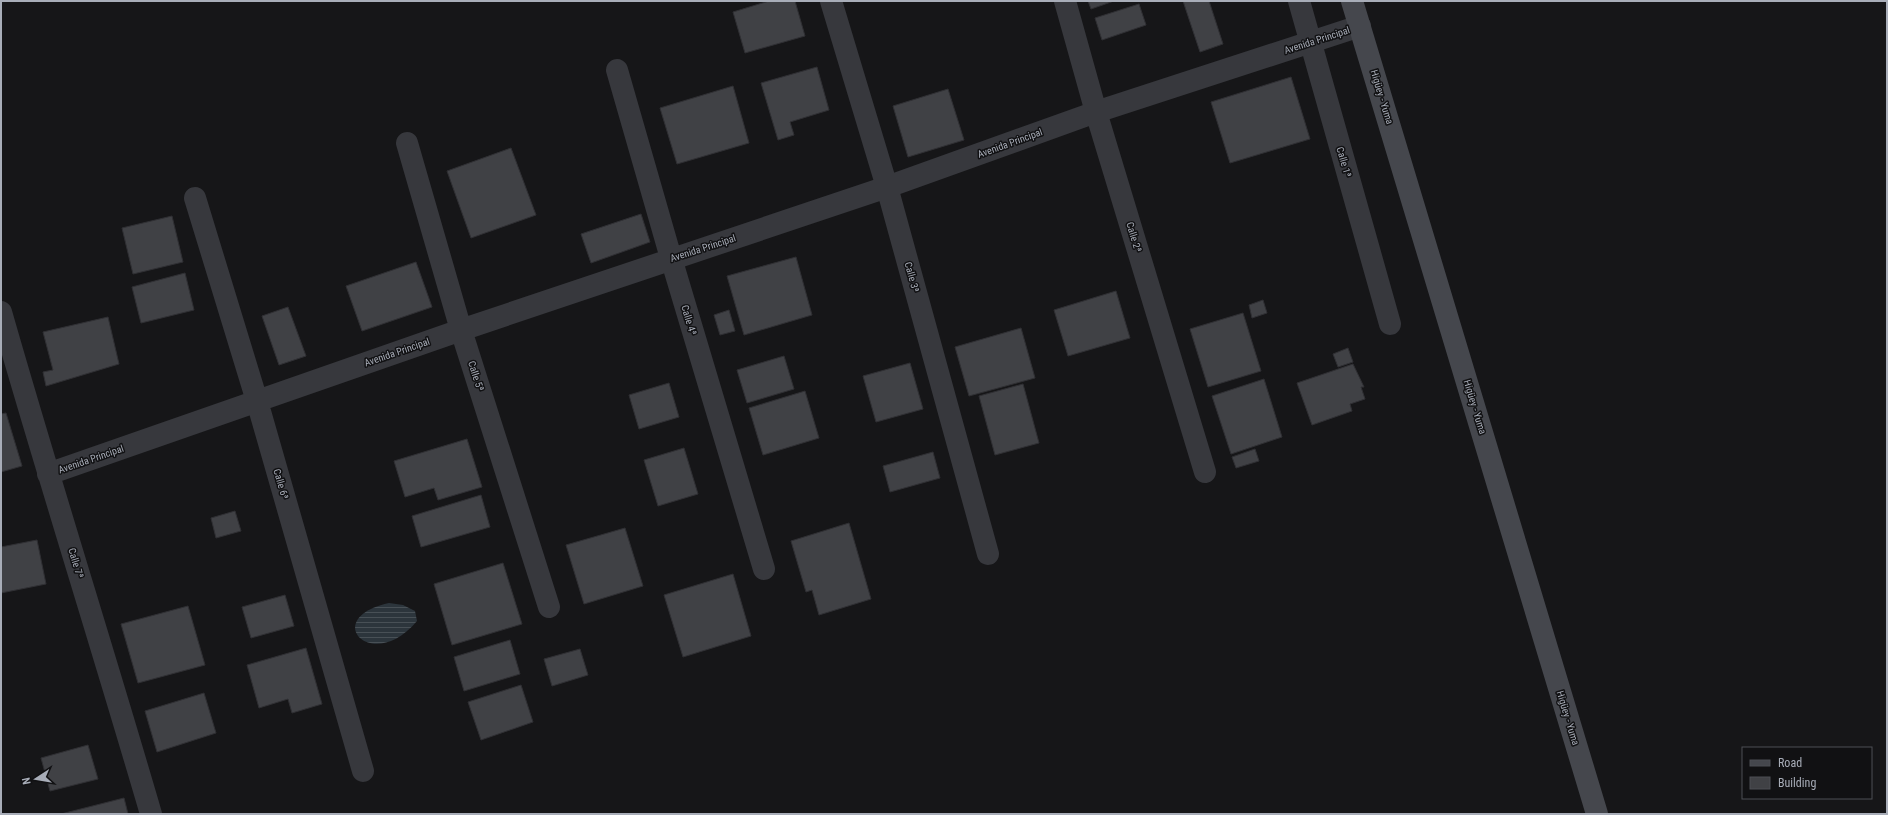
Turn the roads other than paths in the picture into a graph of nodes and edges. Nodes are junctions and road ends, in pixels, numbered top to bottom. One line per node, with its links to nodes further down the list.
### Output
1 (831, 1): 10 (street, Calle 3ª)
2 (1065, 1): 8 (street, Calle 2ª)
3 (1299, 1): 6 (street, Calle 1ª)
4 (1352, 1): 5 (main road, Higüey - Yuma)
5 (1360, 26): 6 (street, Avenida Principal); 24 (main road, Higüey - Yuma)
6 (1310, 43): 8 (street, Avenida Principal); 14 (street, Calle 1ª)
7 (617, 70): 12 (street, Calle 4ª)
8 (1096, 112): 10 (street, Avenida Principal); 17 (street, Calle 2ª)
9 (407, 143): 15 (street, Calle 5ª)
10 (887, 187): 12 (street, Avenida Principal); 19 (street, Calle 3ª)
11 (196, 198): 16 (street, Calle 6ª)
12 (671, 258): 15 (street, Avenida Principal); 20 (street, Calle 4ª)
13 (1, 312): 18 (street, Calle 7ª)
14 (1390, 324)
15 (462, 330): 16 (street, Avenida Principal); 21 (street, Calle 5ª)
16 (257, 401): 18 (street, Avenida Principal); 22 (street, Calle 6ª)
17 (1205, 472)
18 (48, 474): 23 (street, Calle 7ª)
19 (988, 554)
20 (764, 569)
21 (549, 607)
22 (363, 771)
23 (151, 814)
24 (1597, 814)

